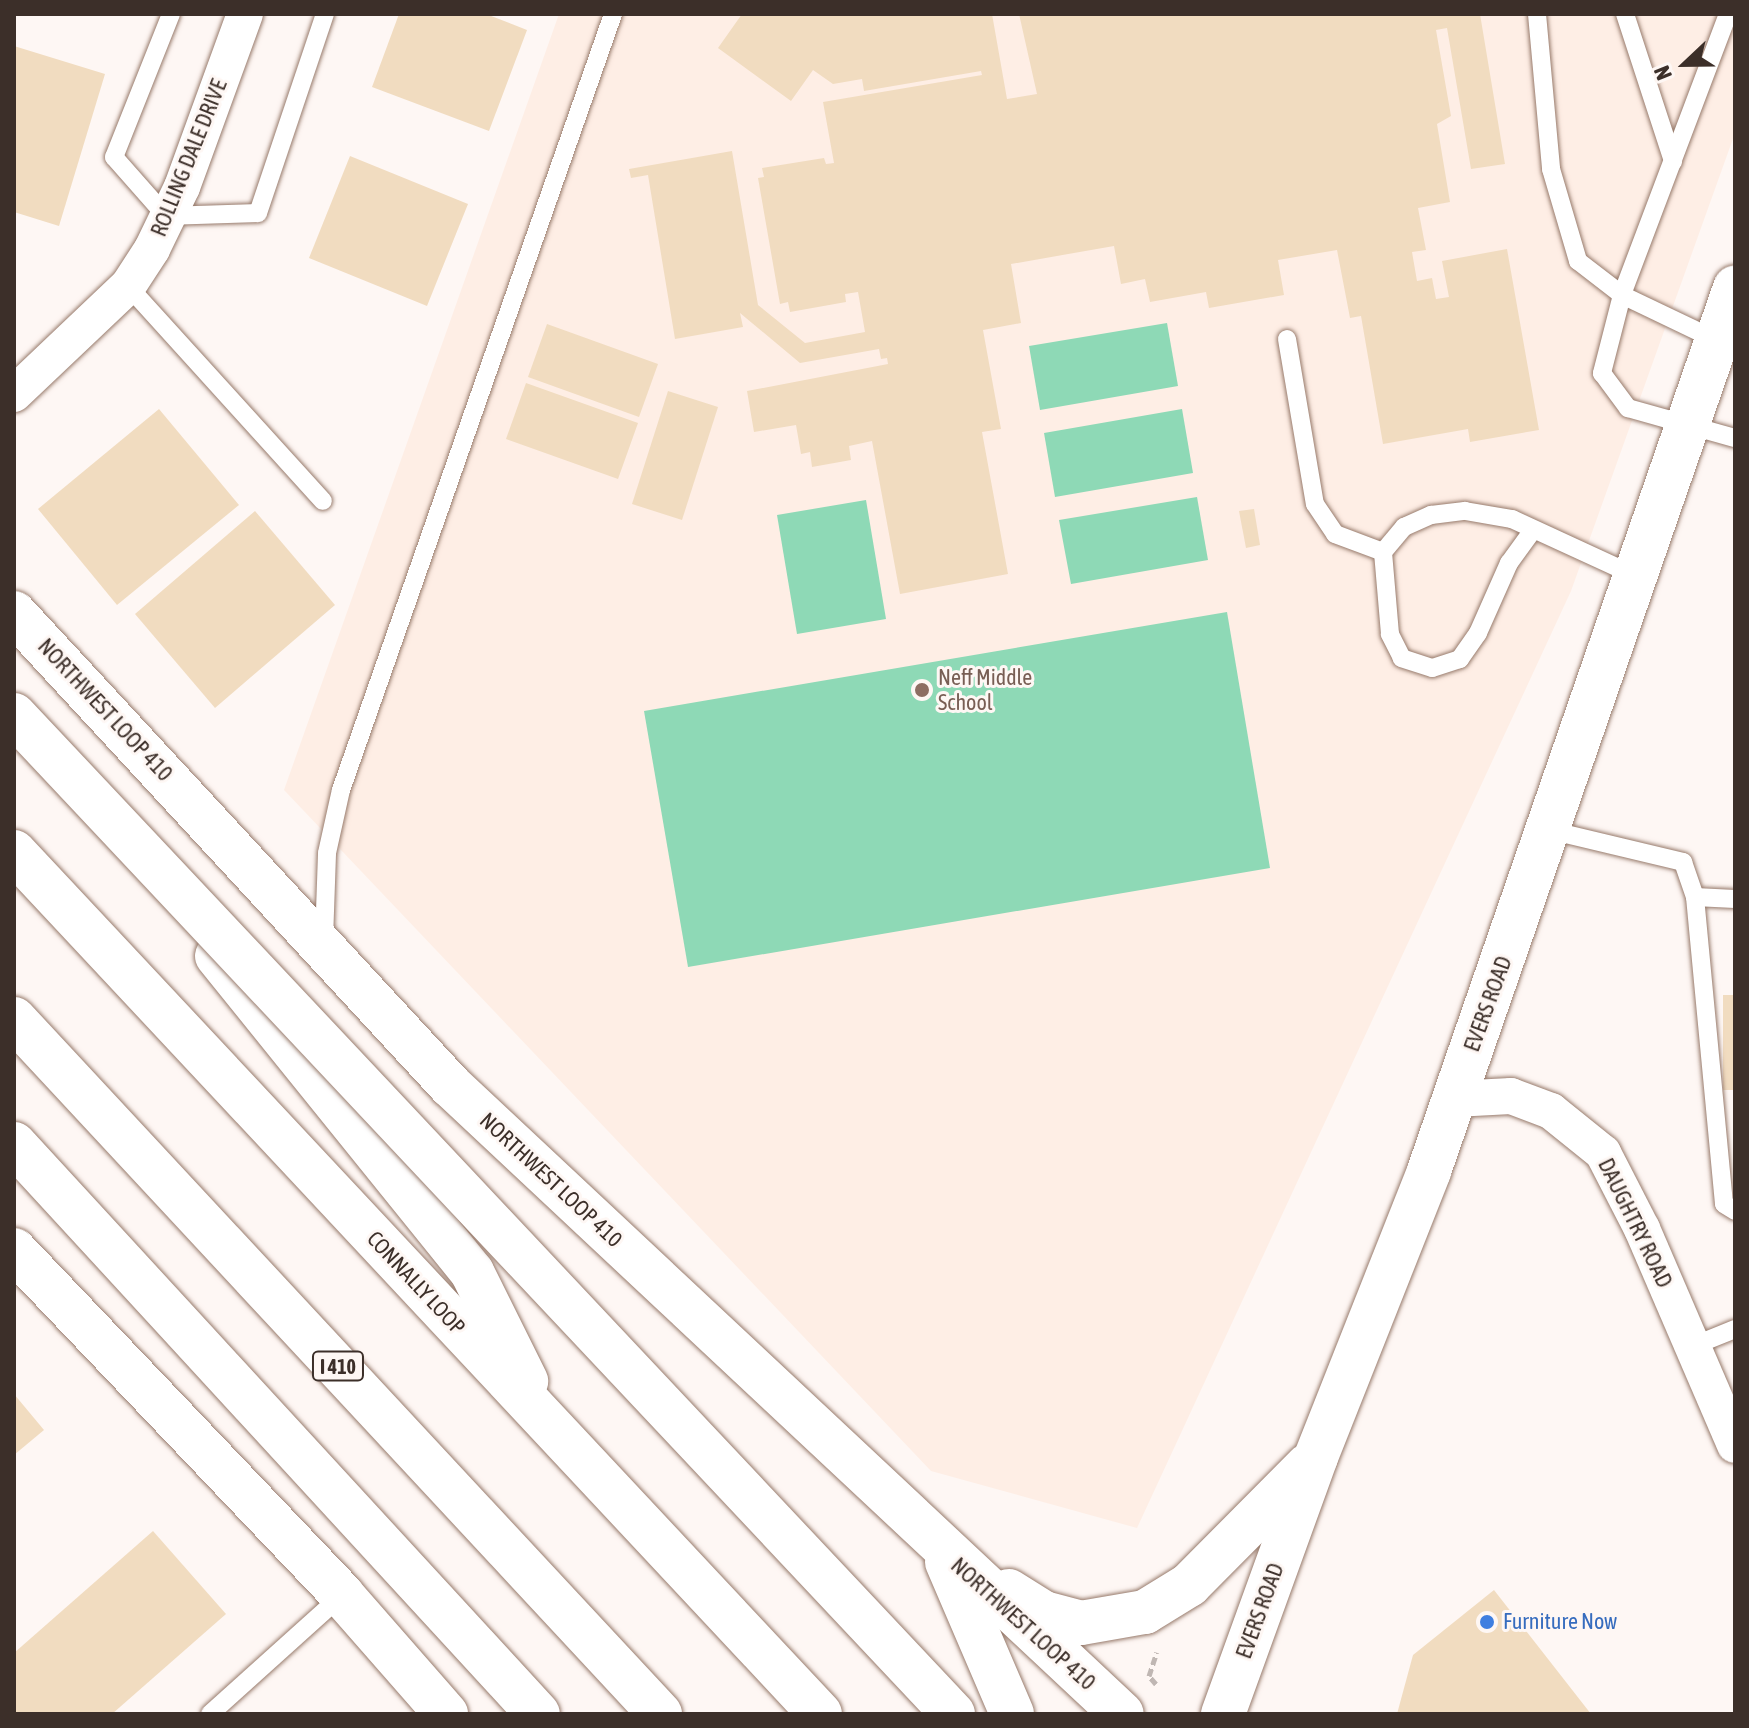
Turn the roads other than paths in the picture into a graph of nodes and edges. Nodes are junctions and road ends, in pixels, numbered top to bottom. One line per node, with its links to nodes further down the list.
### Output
1 (171, 14): 9 (lane)
2 (245, 14): 9 (street, ROLLING DALE DRIVE)
3 (325, 14): 9 (lane)
4 (613, 14): 29 (lane)
5 (1537, 14): 12 (lane)
6 (1625, 14): 8 (lane)
7 (1728, 14): 8 (lane)
8 (1673, 161): 12 (lane)
9 (166, 216): 10 (street, ROLLING DALE DRIVE)
10 (128, 286): 15 (street, ROLLING DALE DRIVE); 18 (lane)
11 (1735, 288): 14 (main road, EVERS ROAD)
12 (1622, 295): 14 (lane); 16 (lane)
13 (1287, 339): 20 (lane)
14 (1716, 340): 16 (main road, EVERS ROAD)
15 (14, 394)
16 (1688, 422): 17 (lane); 21 (main road, EVERS ROAD)
17 (1735, 438)
18 (323, 501)
19 (1533, 530): 20 (lane); 20 (lane); 21 (lane)
20 (1383, 552)
21 (1636, 576): 25 (main road, EVERS ROAD)
22 (14, 613): 29 (main road, NORTHWEST LOOP 410)
23 (14, 704): 37 (main road)
24 (14, 715): 47 (main road, bridge)
25 (1549, 830): 27 (lane); 31 (main road, EVERS ROAD)
26 (14, 852): 37 (main road, CONNALLY LOOP)
27 (1695, 897): 28 (lane); 33 (lane)
28 (1735, 899)
29 (324, 943): 40 (main road, NORTHWEST LOOP 410)
30 (14, 1019): 45 (main road, I 410)
31 (1454, 1099): 36 (street, DAUGHTRY ROAD); 39 (main road, EVERS ROAD)
32 (14, 1144): 44 (main road)
33 (1735, 1211)
34 (14, 1250): 41 (main road)
35 (1735, 1329): 36 (lane)
36 (1693, 1346): 38 (street, DAUGHTRY ROAD)
37 (546, 1422): 46 (main road, CONNALLY LOOP)
38 (1735, 1445)
39 (1316, 1457): 40 (main road); 50 (main road, EVERS ROAD)
40 (943, 1550): 48 (main road); 49 (main road, NORTHWEST LOOP 410)
41 (342, 1595): 42 (lane); 43 (main road)
42 (210, 1714)
43 (446, 1714)
44 (538, 1714)
45 (660, 1714)
46 (820, 1714)
47 (953, 1714)
48 (1012, 1714)
49 (1122, 1714)
50 (1223, 1714)

